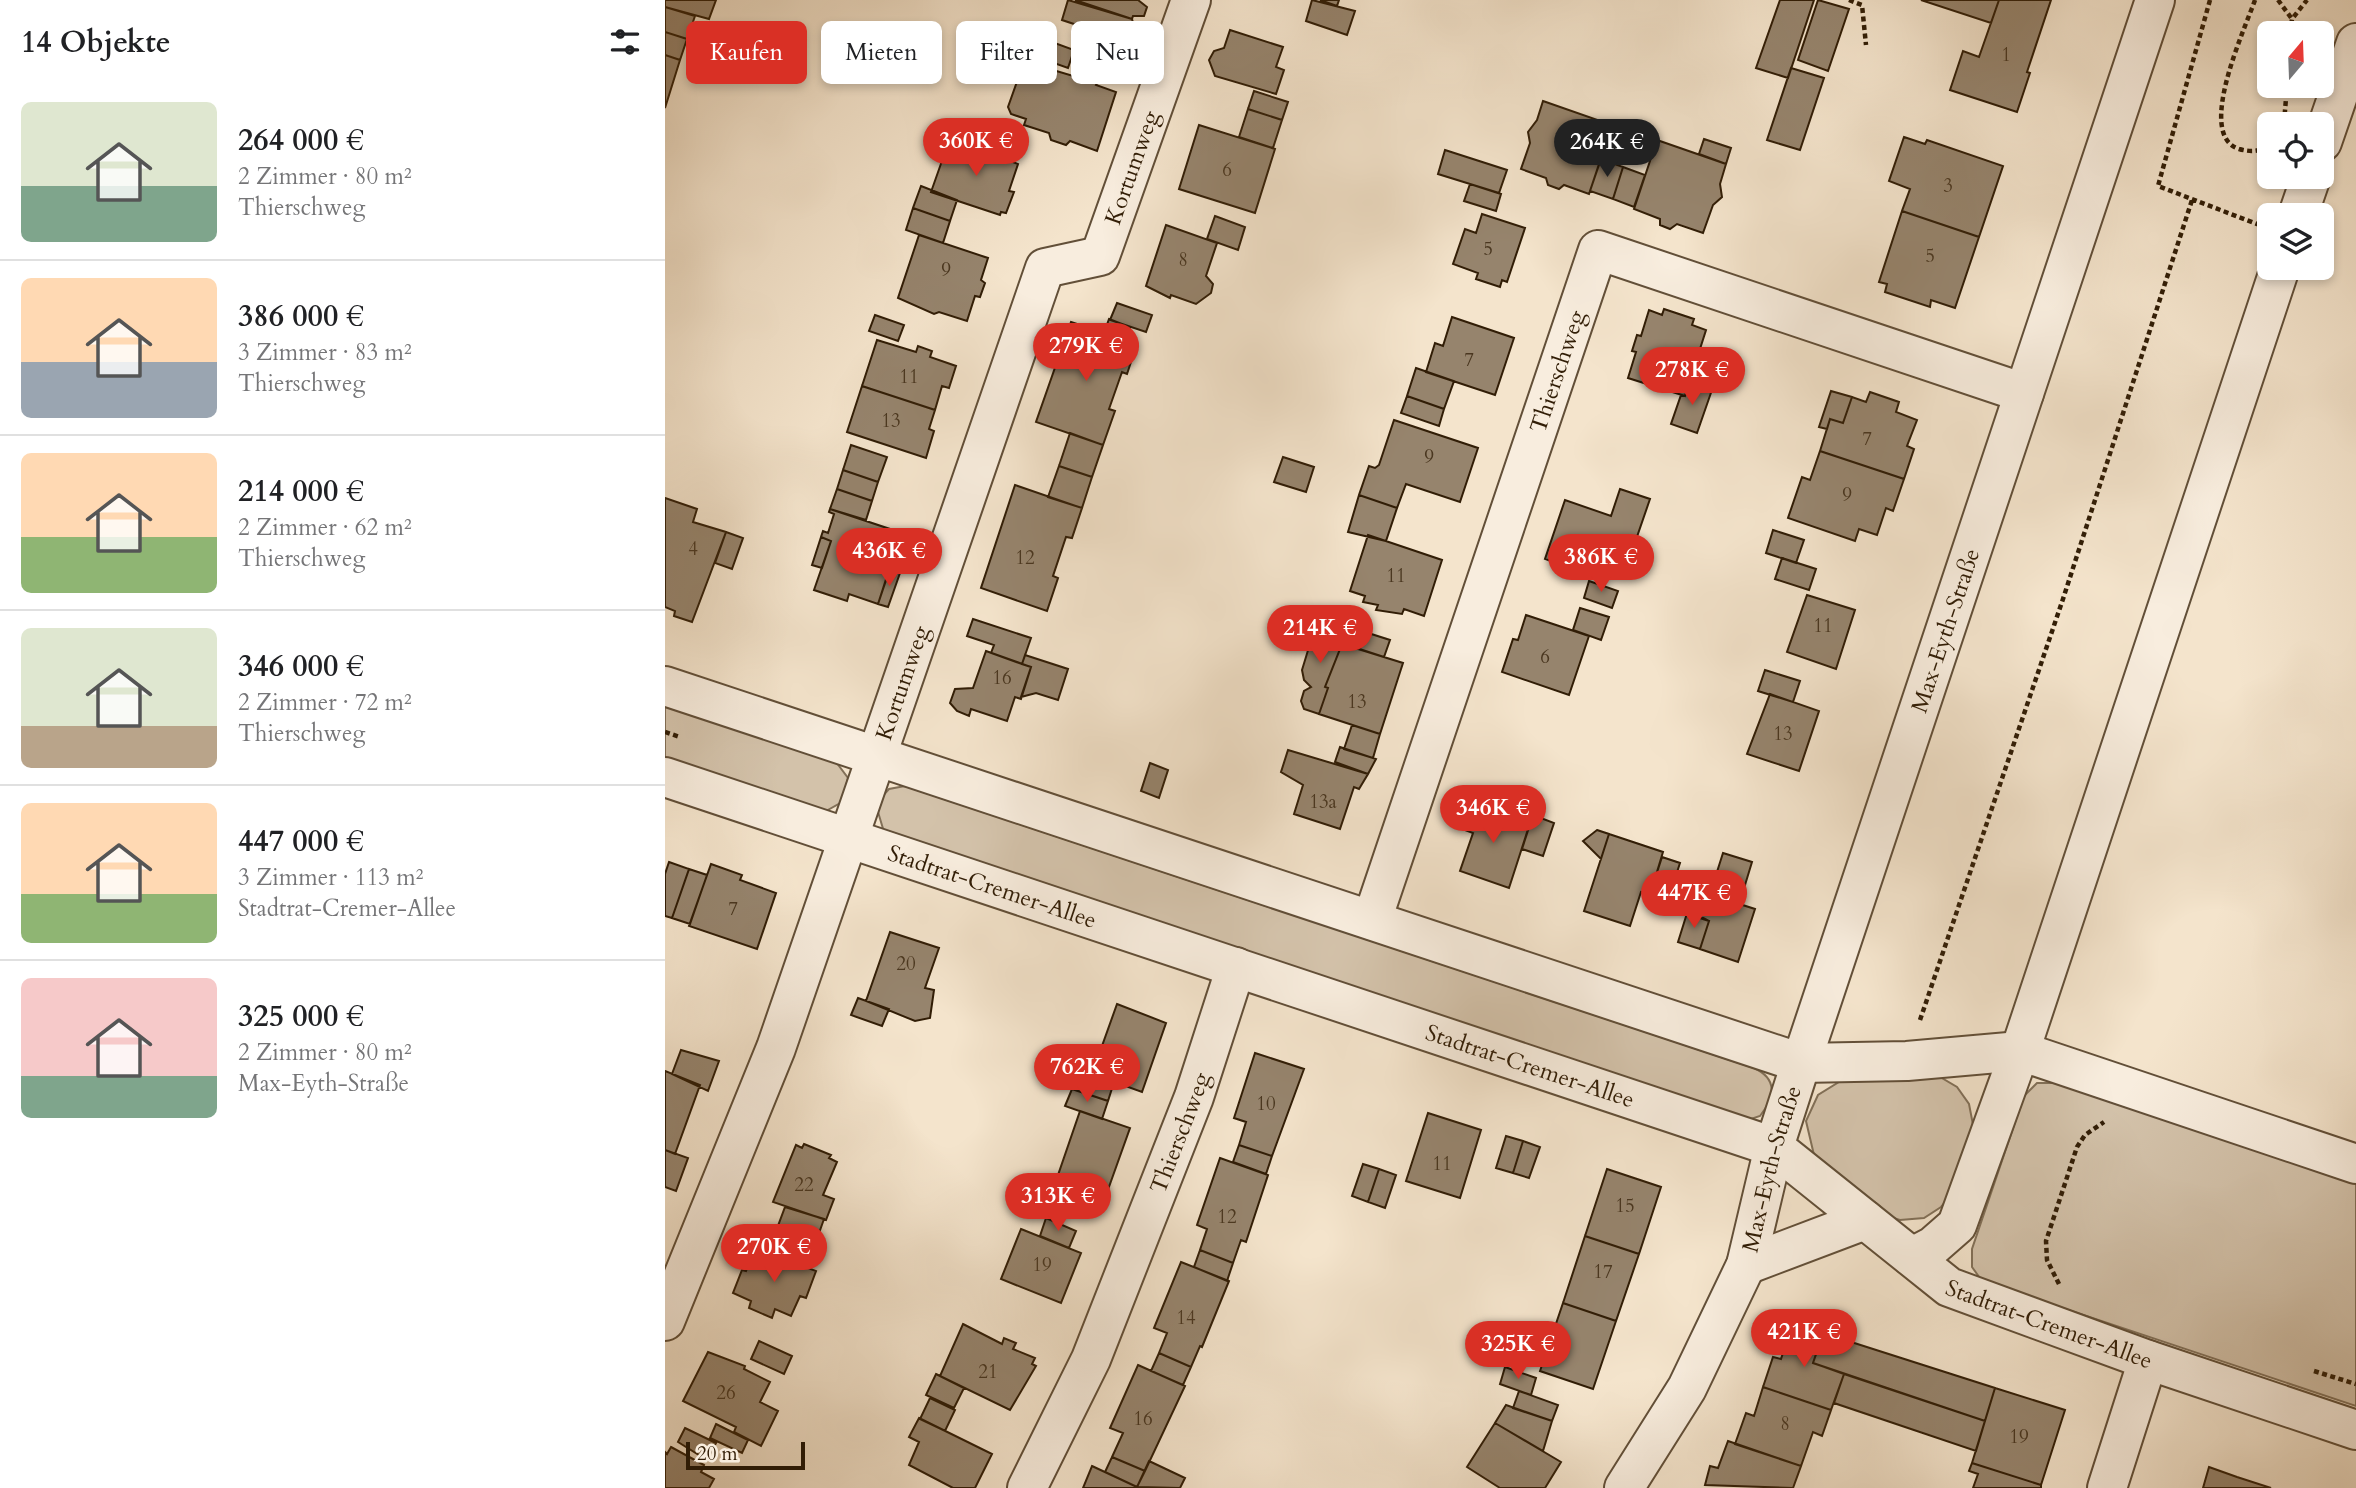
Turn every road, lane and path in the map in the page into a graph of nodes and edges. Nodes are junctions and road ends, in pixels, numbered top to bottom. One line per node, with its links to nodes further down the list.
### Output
1 (1191, 0): 18 (street, Kortumweg)
2 (1849, 0): 10 (path)
3 (2155, 0): 16 (street, Max-Eyth-Straße)
4 (2210, 0): 13 (path)
5 (2255, 0): 12 (path)
6 (2278, 0): 8 (path)
7 (2307, 0): 8 (path)
8 (2292, 19)
9 (2356, 43): 11 (street)
10 (1865, 46)
11 (2332, 112)
12 (2257, 149)
13 (2192, 200): 14 (path); 23 (path)
14 (2257, 224)
15 (2276, 280): 24 (street)
16 (2024, 393): 21 (street, Thierschweg); 25 (street, Max-Eyth-Straße)
17 (665, 686): 18 (street)
18 (876, 757): 20 (street, Kortumweg); 21 (street)
19 (665, 777): 20 (street, Stadtrat-Cremer-Allee)
20 (846, 836): 22 (street, Stadtrat-Cremer-Allee); 33 (street, Kortumweg)
21 (1372, 920): 25 (street)
22 (1236, 967): 27 (street, Stadtrat-Cremer-Allee); 38 (street, Thierschweg)
23 (1920, 1020)
24 (2019, 1051): 25 (street); 28 (street); 30 (street)
25 (1801, 1063): 27 (street, Max-Eyth-Straße)
26 (2104, 1122): 32 (path)
27 (1774, 1147): 29 (street, Stadtrat-Cremer-Allee); 31 (street, Max-Eyth-Straße)
28 (2356, 1164)
29 (1865, 1220): 30 (street, Stadtrat-Cremer-Allee); 31 (street, Max-Eyth-Straße)
30 (1912, 1257): 34 (street, Stadtrat-Cremer-Allee)
31 (1746, 1265): 39 (street, Max-Eyth-Straße)
32 (2048, 1283)
33 (665, 1321)
34 (2148, 1360): 37 (street, Stadtrat-Cremer-Allee); 40 (street)
35 (2305, 1368): 36 (path)
36 (2356, 1384)
37 (2356, 1430)
38 (1027, 1488)
39 (1624, 1488)
40 (2107, 1488)

